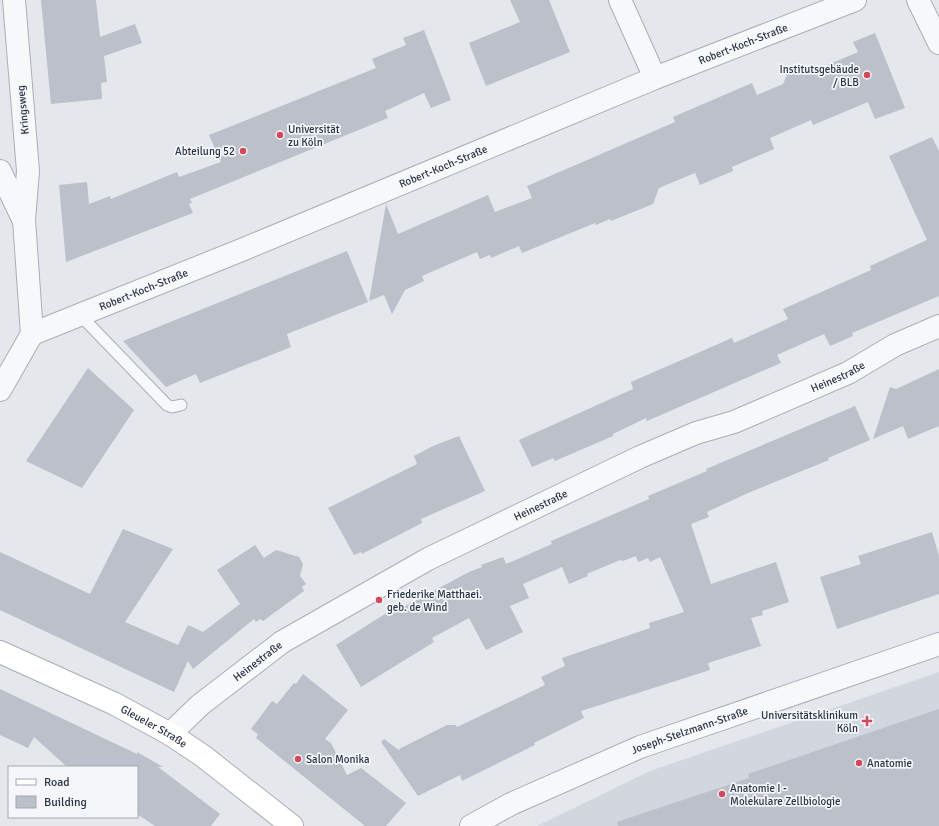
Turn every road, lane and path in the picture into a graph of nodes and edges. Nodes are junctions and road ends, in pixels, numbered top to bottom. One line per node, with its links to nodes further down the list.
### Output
1 (14, 0): 8 (street, Kringsweg)
2 (620, 0): 6 (street)
3 (855, 0): 6 (street, Robert-Koch-Straße)
4 (918, 0): 5 (street)
5 (939, 43)
6 (655, 78): 9 (street, Robert-Koch-Straße)
7 (0, 171): 8 (street, Kringsweg)
8 (24, 220): 11 (street, Kringsweg)
9 (80, 315): 11 (street, Robert-Koch-Straße); 13 (lane)
10 (939, 326): 16 (street, Heinestraße)
11 (32, 334): 12 (street)
12 (0, 390)
13 (181, 405)
14 (939, 644): 18 (street, Joseph-Stelzmann-Straße)
15 (0, 652): 16 (main road, Gleueler Straße)
16 (170, 734): 17 (main road, Gleueler Straße)
17 (292, 826)
18 (471, 826)

